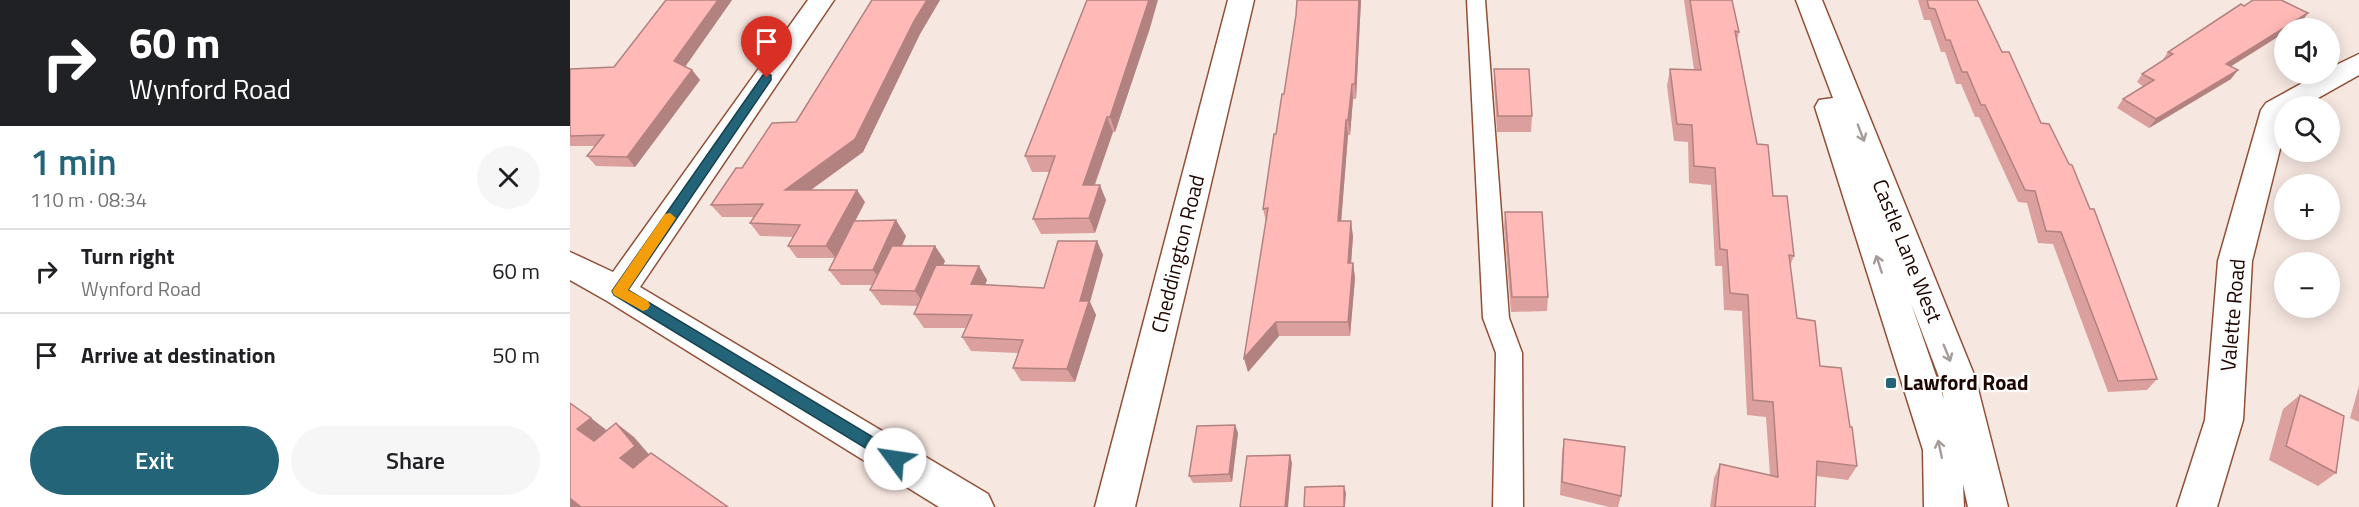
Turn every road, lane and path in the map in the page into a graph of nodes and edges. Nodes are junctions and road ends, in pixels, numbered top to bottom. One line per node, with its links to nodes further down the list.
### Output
1 (821, 0): 8 (street)
2 (1241, 0): 10 (street, Cheddington Road)
3 (1476, 0): 11 (lane)
4 (1794, 0): 12 (street, Castle Lane West, one-way to 4)
5 (1809, 0): 13 (street, Castle Lane West, one-way to 13)
6 (2359, 63): 14 (street, Valette Road)
7 (570, 265): 8 (street)
8 (619, 291): 9 (street)
9 (974, 507)
10 (1115, 507)
11 (1509, 507)
12 (1944, 507)
13 (1988, 507)
14 (2197, 507)

